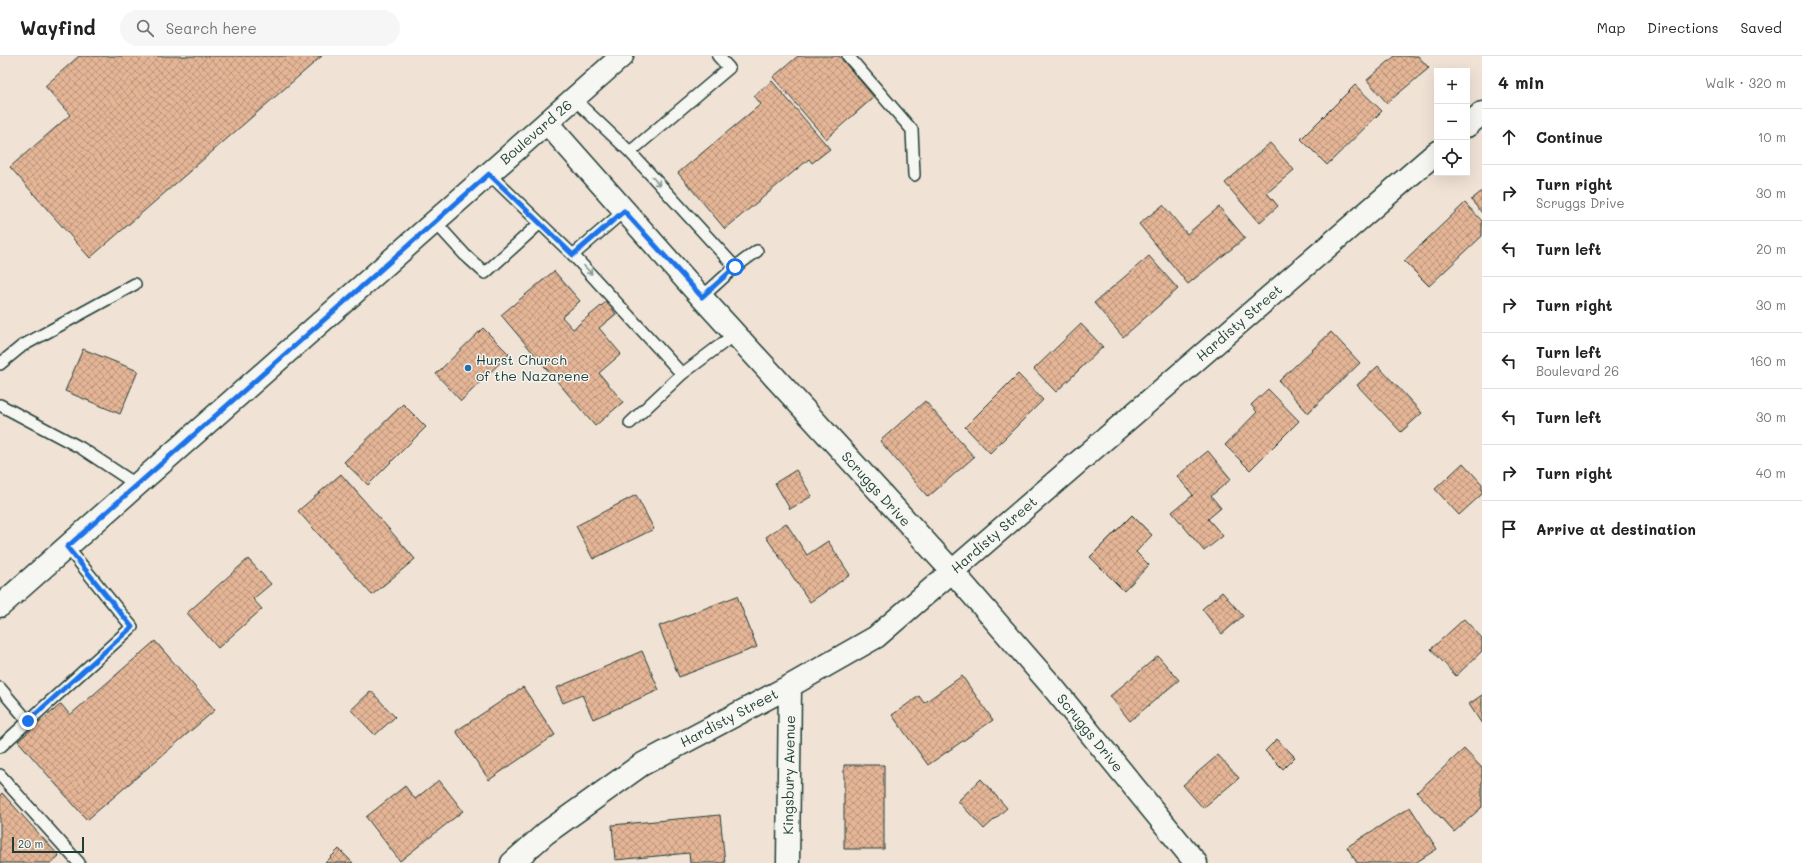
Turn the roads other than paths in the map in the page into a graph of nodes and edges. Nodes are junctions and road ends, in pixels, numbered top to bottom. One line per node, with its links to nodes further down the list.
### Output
1 (622, 56): 4 (street, Boulevard 26)
2 (718, 56): 8 (lane)
3 (848, 56): 11 (lane)
4 (574, 99): 7 (street, Boulevard 26); 8 (lane)
5 (1482, 112): 6 (street)
6 (1470, 123)
7 (546, 124): 10 (street, Boulevard 26); 12 (street, Scruggs Drive)
8 (630, 152): 17 (lane, one-way to 17)
9 (1434, 155): 27 (street, Hardisty Street)
10 (489, 174): 13 (street, Boulevard 26); 14 (lane)
11 (914, 176)
12 (624, 211): 16 (lane); 19 (street, Scruggs Drive)
13 (435, 222): 14 (lane); 25 (street, Boulevard 26)
14 (540, 223): 16 (lane)
15 (757, 251): 17 (lane)
16 (573, 255): 22 (lane, one-way to 22)
17 (735, 267): 19 (lane)
18 (135, 284): 21 (lane)
19 (702, 297): 20 (street, Scruggs Drive)
20 (735, 334): 22 (lane); 27 (street, Scruggs Drive)
21 (0, 364)
22 (682, 374): 24 (lane)
23 (0, 404): 25 (lane)
24 (630, 423)
25 (137, 485): 26 (street, Boulevard 26)
26 (67, 547): 28 (street, Boulevard 26); 31 (lane)
27 (952, 571): 29 (street, Hardisty Street); 37 (street, Scruggs Drive)
28 (0, 606)
29 (790, 686): 35 (street, Hardisty Street); 36 (street, Kingsbury Avenue)
30 (0, 688): 31 (lane)
31 (28, 721): 32 (lane)
32 (0, 747)
33 (0, 775): 34 (lane)
34 (79, 863)
35 (512, 863)
36 (788, 863)
37 (1196, 863)

